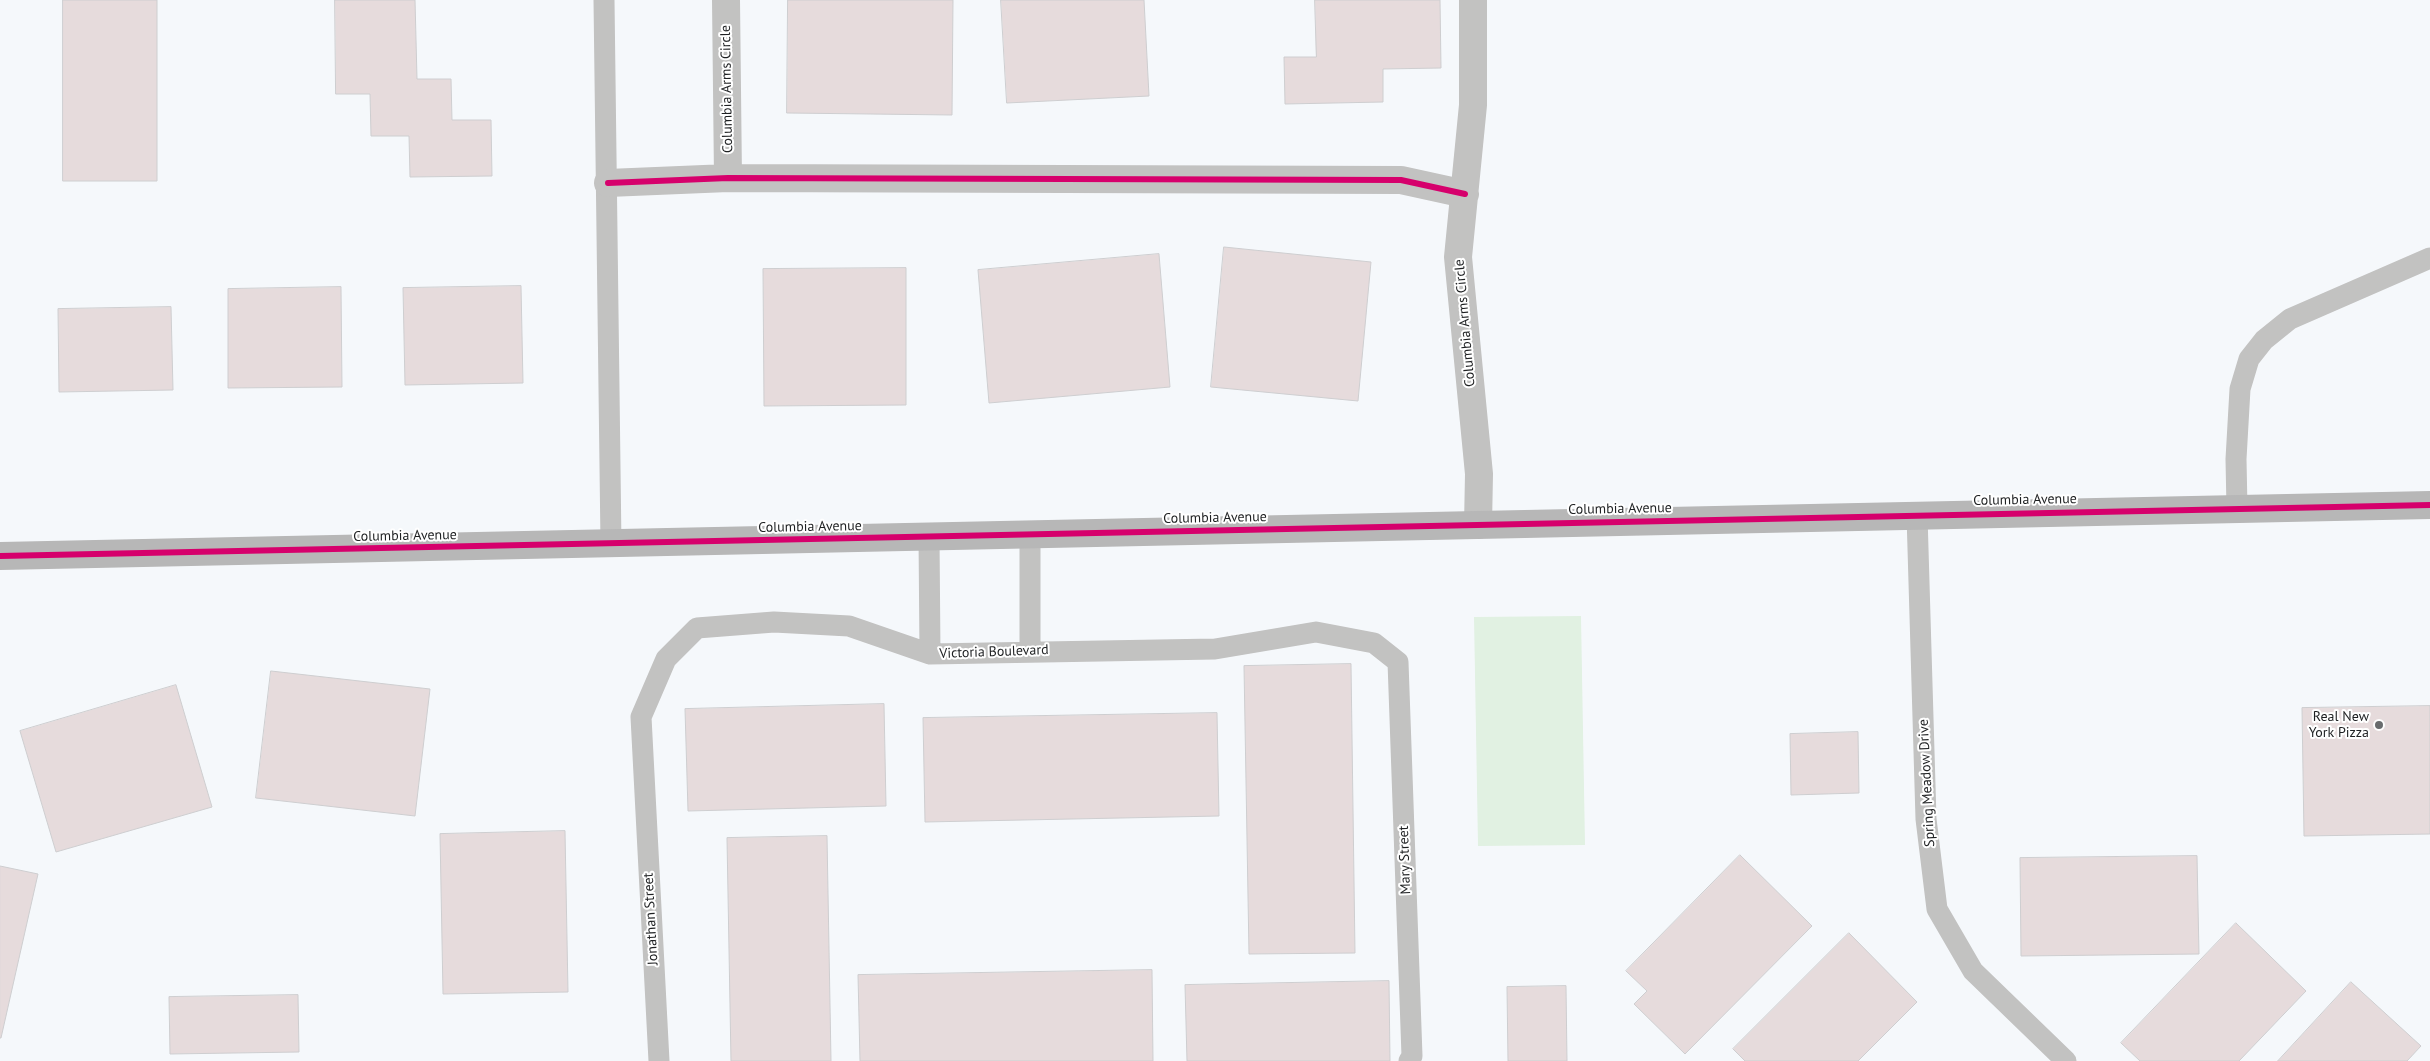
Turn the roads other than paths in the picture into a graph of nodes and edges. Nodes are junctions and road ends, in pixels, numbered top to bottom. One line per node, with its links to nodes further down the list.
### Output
1 (604, 0): 5 (lane)
2 (726, 0): 4 (street, Columbia Arms Circle)
3 (1473, 0): 6 (street, Columbia Arms Circle)
4 (728, 178): 5 (street); 6 (street)
5 (608, 183): 14 (lane)
6 (1465, 194): 11 (street, Columbia Arms Circle)
7 (2430, 258): 9 (lane)
8 (2430, 505): 9 (street, Columbia Avenue)
9 (2237, 509): 10 (street, Columbia Avenue)
10 (1917, 515): 11 (street, Columbia Avenue); 22 (lane, Spring Meadow Drive)
11 (1478, 525): 12 (street, Columbia Avenue)
12 (1030, 535): 13 (street, Columbia Avenue); 16 (lane)
13 (929, 536): 14 (street, Columbia Avenue); 17 (lane)
14 (611, 544): 15 (street, Columbia Avenue)
15 (0, 556)
16 (1030, 650): 17 (lane, Victoria Boulevard); 18 (lane, Victoria Boulevard)
17 (930, 654): 19 (lane, Victoria Boulevard)
18 (1396, 660): 21 (lane, Mary Street)
19 (644, 777): 20 (lane, Jonathan Street)
20 (659, 1061)
21 (1409, 1061)
22 (2066, 1061)

